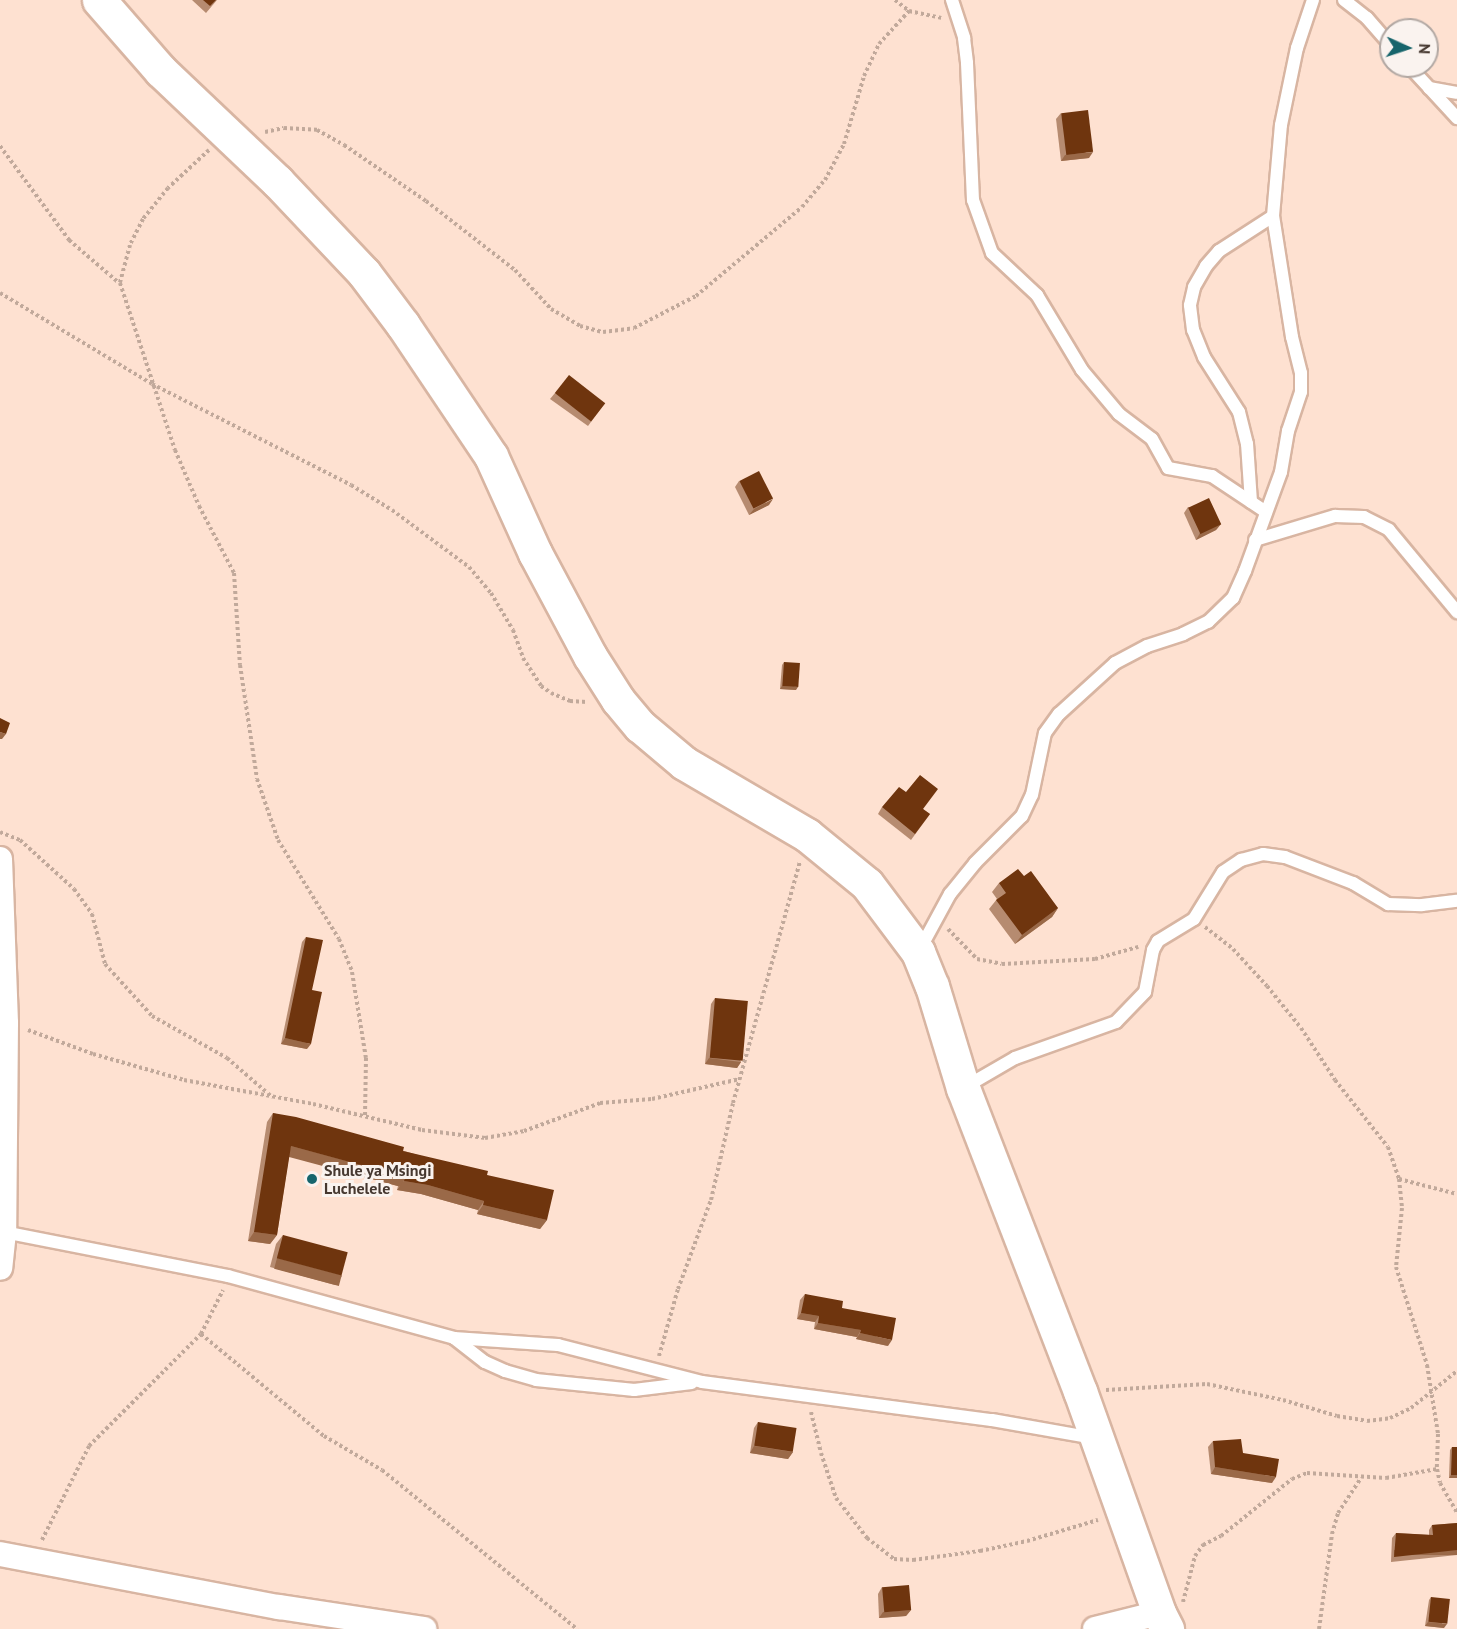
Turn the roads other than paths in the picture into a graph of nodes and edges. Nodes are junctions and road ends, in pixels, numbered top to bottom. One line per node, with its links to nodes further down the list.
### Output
1 (99, 0): 17 (main road)
2 (952, 0): 11 (lane)
3 (1313, 0): 10 (lane)
4 (1344, 0): 5 (lane)
5 (1379, 32)
6 (1420, 78): 7 (lane)
7 (1429, 88): 8 (lane); 9 (lane)
8 (1457, 93)
9 (1457, 118)
10 (1273, 216): 11 (lane); 12 (lane)
11 (1251, 502): 12 (lane)
12 (1266, 512): 13 (lane)
13 (1256, 540): 14 (lane); 17 (lane)
14 (1457, 612)
15 (0, 859): 18 (street)
16 (1457, 901): 19 (lane)
17 (918, 952): 19 (main road)
18 (3, 1022): 20 (street)
19 (963, 1088): 24 (main road)
20 (2, 1231): 21 (street); 22 (lane)
21 (0, 1268)
22 (454, 1338): 23 (lane); 23 (lane)
23 (702, 1382): 24 (lane)
24 (1098, 1439): 26 (main road)
25 (0, 1554): 27 (street)
26 (1169, 1617): 29 (street)
27 (335, 1622): 28 (street)
28 (424, 1629)
29 (1095, 1629)

